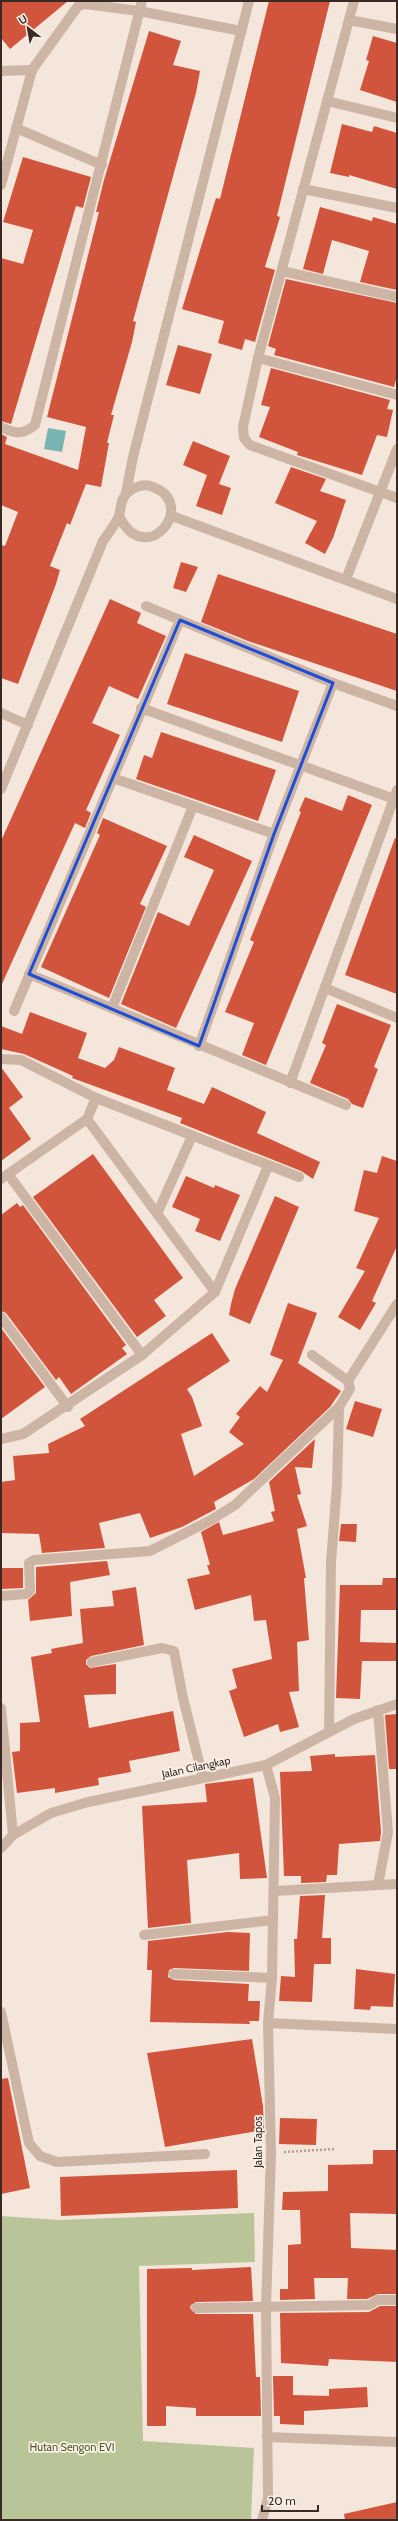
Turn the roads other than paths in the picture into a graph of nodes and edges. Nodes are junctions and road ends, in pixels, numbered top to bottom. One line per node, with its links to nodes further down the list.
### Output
1 (142, 1): 4 (street)
2 (249, 1): 7 (street)
3 (354, 1): 5 (street)
4 (139, 11): 7 (street); 8 (street); 13 (street)
5 (349, 20): 6 (street); 10 (street)
6 (397, 30)
7 (241, 31): 23 (street)
8 (32, 70): 9 (street); 12 (street)
9 (1, 71)
10 (327, 101): 11 (street); 15 (street)
11 (397, 118)
12 (16, 128): 13 (street); 14 (street)
13 (102, 165): 21 (street)
14 (1, 185)
15 (303, 189): 16 (street); 17 (street)
16 (397, 208)
17 (282, 271): 18 (street); 19 (street)
18 (397, 297)
19 (258, 358): 20 (street); 24 (street)
20 (397, 395)
21 (1, 427)
22 (397, 449): 24 (street)
23 (126, 493): 26 (street); 27 (street)
24 (382, 493): 25 (street); 28 (street)
25 (397, 498)
26 (119, 516): 27 (street); 36 (street)
27 (172, 516): 28 (street)
28 (346, 579): 29 (street)
29 (397, 599)
30 (146, 606): 31 (street)
31 (180, 620): 32 (street); 34 (street)
32 (333, 683): 33 (street); 37 (street)
33 (397, 706)
34 (141, 708): 37 (street); 38 (street)
35 (1, 713): 36 (street)
36 (28, 725): 39 (street)
37 (302, 766): 40 (street); 42 (street)
38 (113, 778): 41 (street); 43 (street)
39 (1, 789)
40 (396, 796): 44 (street)
41 (193, 806): 42 (street); 45 (street)
42 (274, 834): 48 (street)
43 (29, 974): 45 (street); 46 (street)
44 (325, 988): 47 (street); 50 (street)
45 (112, 1008): 48 (street)
46 (14, 1012)
47 (397, 1018)
48 (199, 1046): 50 (street)
49 (1, 1059): 51 (street)
50 (290, 1083): 52 (street)
51 (96, 1098): 53 (street); 54 (street)
52 (346, 1105)
53 (87, 1119): 56 (street); 58 (street)
54 (192, 1136): 55 (street); 58 (street)
55 (268, 1166): 57 (street); 59 (street)
56 (4, 1176): 62 (street)
57 (299, 1177)
58 (158, 1214): 59 (street)
59 (215, 1292): 62 (street)
60 (397, 1304): 64 (street)
61 (1, 1317): 65 (street)
62 (142, 1355): 65 (street)
63 (312, 1355): 64 (street)
64 (348, 1381): 66 (street)
65 (68, 1407): 67 (street)
66 (339, 1407): 68 (street); 73 (street)
67 (1, 1439)
68 (1, 1596)
69 (92, 1662): 75 (street)
70 (397, 1704): 72 (street, Jalan Cilangkap)
71 (1, 1708): 76 (street)
72 (378, 1710): 73 (street, Jalan Cilangkap); 79 (street)
73 (330, 1732): 74 (street, Jalan Cilangkap)
74 (266, 1765): 75 (street, Jalan Cilangkap); 80 (street, Jalan Tapos)
75 (203, 1778): 76 (street, Jalan Cilangkap)
76 (13, 1835): 77 (street, Jalan Cilangkap)
77 (1, 1848)
78 (397, 1884): 79 (street)
79 (378, 1885): 80 (street)
80 (275, 1891): 81 (street, Jalan Tapos)
81 (273, 1920): 82 (street); 84 (street, Jalan Tapos)
82 (144, 1935)
83 (174, 1974): 84 (street)
84 (272, 1978): 86 (street, Jalan Tapos)
85 (1, 2012): 88 (street)
86 (268, 2023): 87 (street); 90 (street, Jalan Tapos)
87 (397, 2029)
88 (205, 2154)
89 (397, 2300): 90 (street)
90 (266, 2307): 91 (street); 92 (street, Jalan Tapos)
91 (196, 2308)
92 (267, 2437): 93 (street); 94 (street, Jalan Tapos)
93 (397, 2442)
94 (262, 2520)

